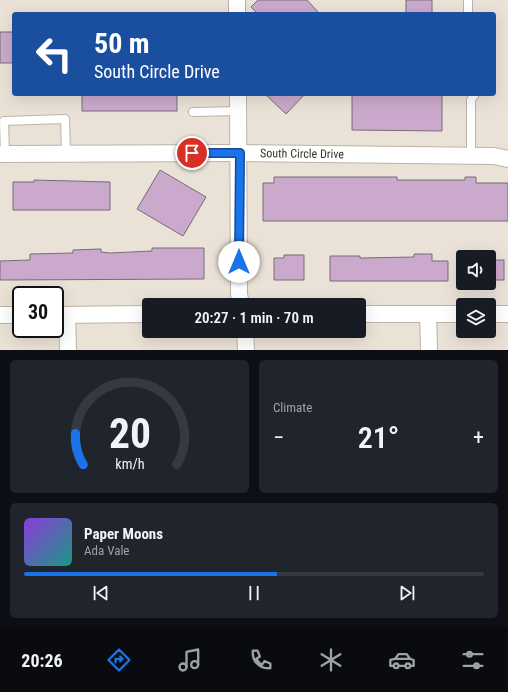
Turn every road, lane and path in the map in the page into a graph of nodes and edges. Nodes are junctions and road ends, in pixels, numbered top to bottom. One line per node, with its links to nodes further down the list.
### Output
1 (237, 0): 3 (street)
2 (468, 0): 4 (lane)
3 (237, 12)
4 (468, 12)
5 (238, 96): 7 (street)
6 (474, 96): 12 (lane)
7 (239, 111): 8 (lane); 9 (street)
8 (193, 112)
9 (240, 153): 11 (street, South Circle Drive); 12 (street, South Circle Drive); 14 (street)
10 (3, 154): 11 (street, South Circle Drive); 11 (lane)
11 (66, 154)
12 (471, 156): 13 (street, South Circle Drive)
13 (508, 158)
14 (240, 298)
15 (142, 314): 23 (street)
16 (366, 314): 17 (street)
17 (428, 314): 18 (street); 28 (street)
18 (456, 314)
19 (496, 314): 20 (street)
20 (508, 314)
21 (0, 315): 22 (street)
22 (12, 315)
23 (64, 315)
24 (64, 330): 26 (street)
25 (245, 338): 27 (street)
26 (68, 350)
27 (246, 350)
28 (429, 350)

